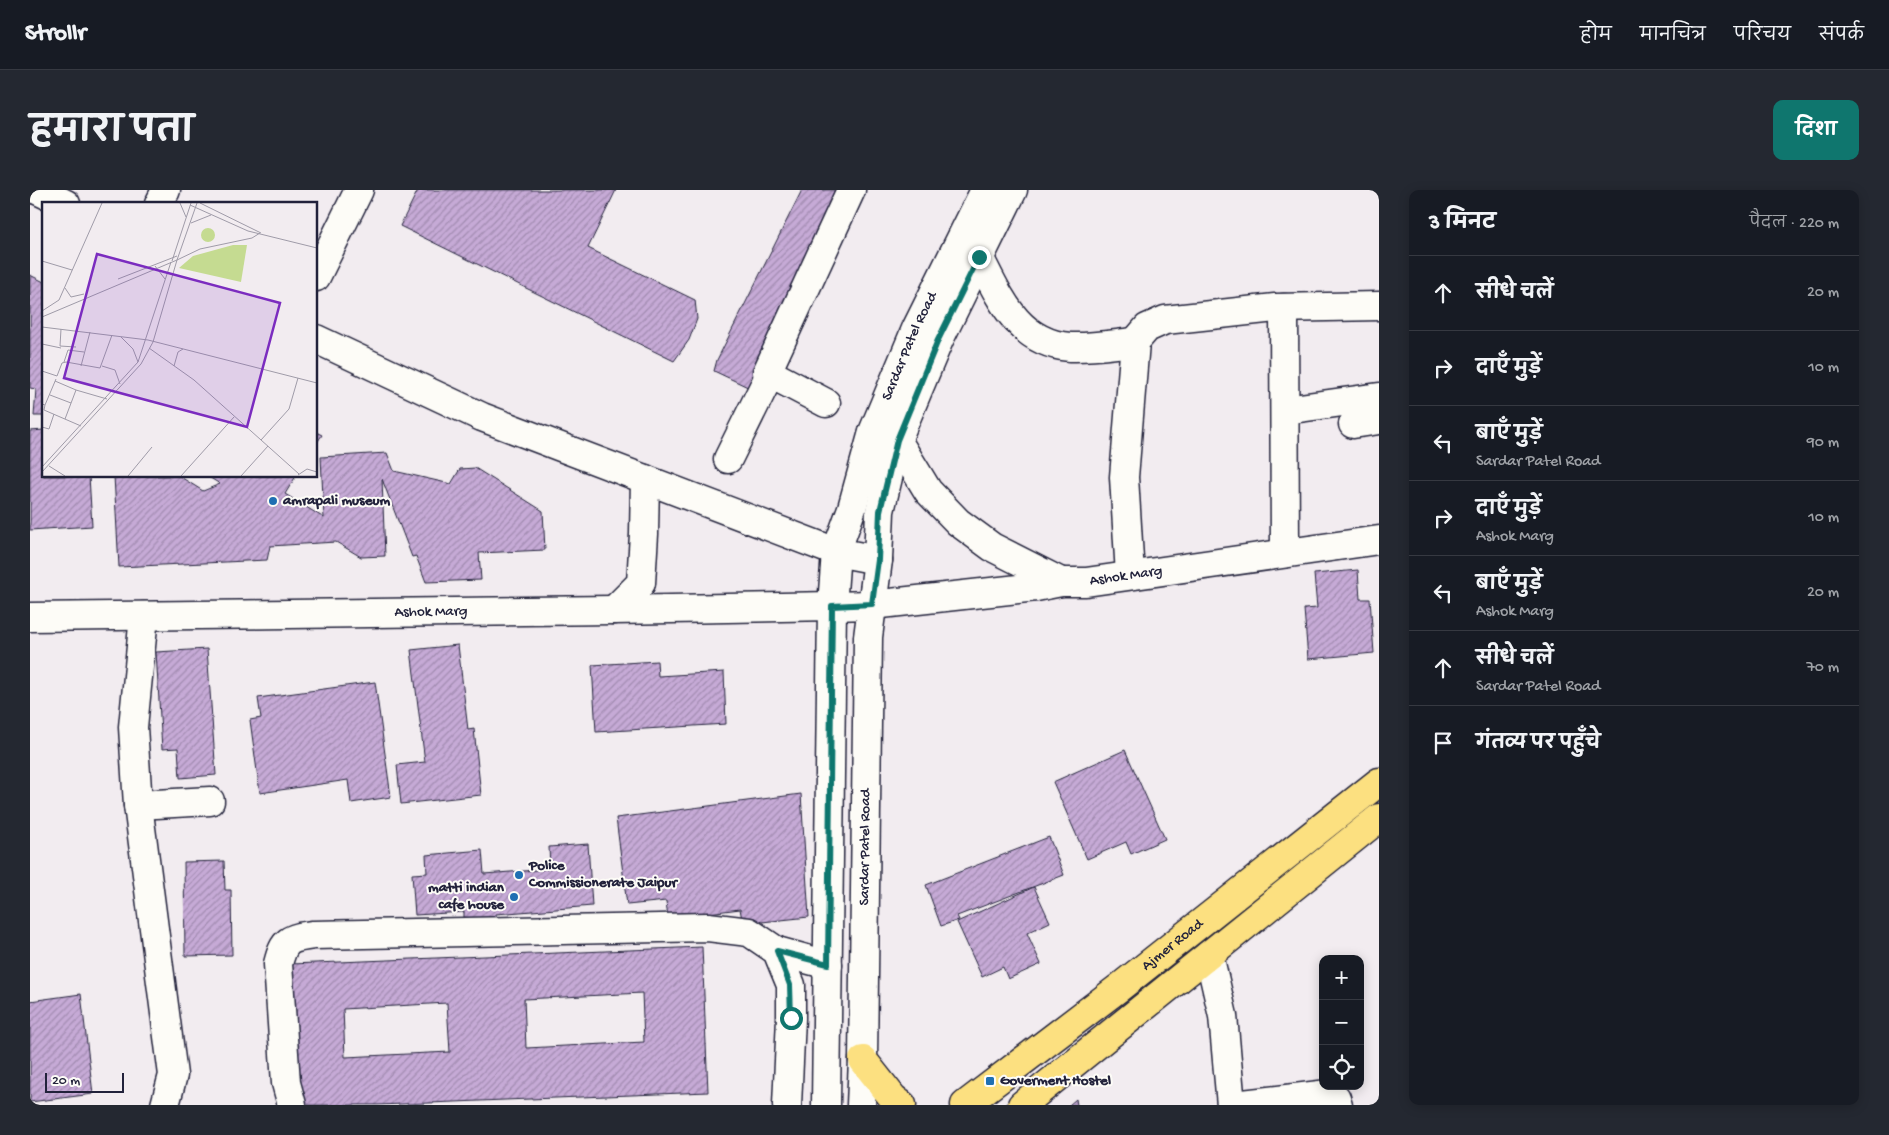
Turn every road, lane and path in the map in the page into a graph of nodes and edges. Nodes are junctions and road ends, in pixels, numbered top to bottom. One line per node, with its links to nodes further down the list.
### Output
1 (37, 190): 7 (street)
2 (166, 190): 8 (street)
3 (359, 190): 10 (street)
4 (851, 190): 15 (street)
5 (985, 190): 25 (street, Sardar Patel Road)
6 (1013, 190): 9 (street, Sardar Patel Road)
7 (62, 202)
8 (160, 202)
9 (979, 257): 14 (street); 21 (street, Sardar Patel Road)
10 (318, 273)
11 (1379, 306): 12 (street)
12 (1284, 308): 14 (street); 18 (street)
13 (318, 340): 23 (street)
14 (1135, 342): 28 (street)
15 (770, 374): 17 (street); 22 (street)
16 (1379, 397): 18 (street)
17 (826, 403)
18 (1285, 410): 26 (street)
19 (1379, 420): 20 (street)
20 (1352, 424)
21 (897, 440): 27 (street, Sardar Patel Road); 29 (street)
22 (728, 459)
23 (645, 479): 25 (street); 31 (street)
24 (1379, 540): 26 (street, Ashok Marg)
25 (836, 552): 27 (street); 33 (street)
26 (1285, 553): 28 (street, Ashok Marg)
27 (878, 560): 30 (street)
28 (1130, 575): 29 (street, Ashok Marg)
29 (1061, 582): 30 (street, Ashok Marg)
30 (872, 604): 33 (street, Ashok Marg); 42 (street, Sardar Patel Road)
31 (614, 610): 32 (street, Ashok Marg); 33 (street, Ashok Marg)
32 (144, 616): 34 (street, Ashok Marg); 37 (street)
33 (832, 616): 41 (street)
34 (30, 618)
35 (1379, 782): 49 (highway, Ajmer Road)
36 (210, 801): 37 (street)
37 (138, 805): 43 (street)
38 (1379, 818): 40 (highway, Ajmer Road)
39 (777, 951): 41 (street); 44 (street); 45 (street)
40 (1209, 955): 50 (highway, Ajmer Road); 51 (street)
41 (828, 964): 46 (street)
42 (863, 1060): 47 (street, Sardar Patel Road); 48 (highway)
43 (165, 1105)
44 (292, 1105)
45 (787, 1105)
46 (826, 1105)
47 (861, 1105)
48 (902, 1105)
49 (965, 1105)
50 (1022, 1105)
51 (1233, 1105): 52 (street)
52 (1338, 1105)

